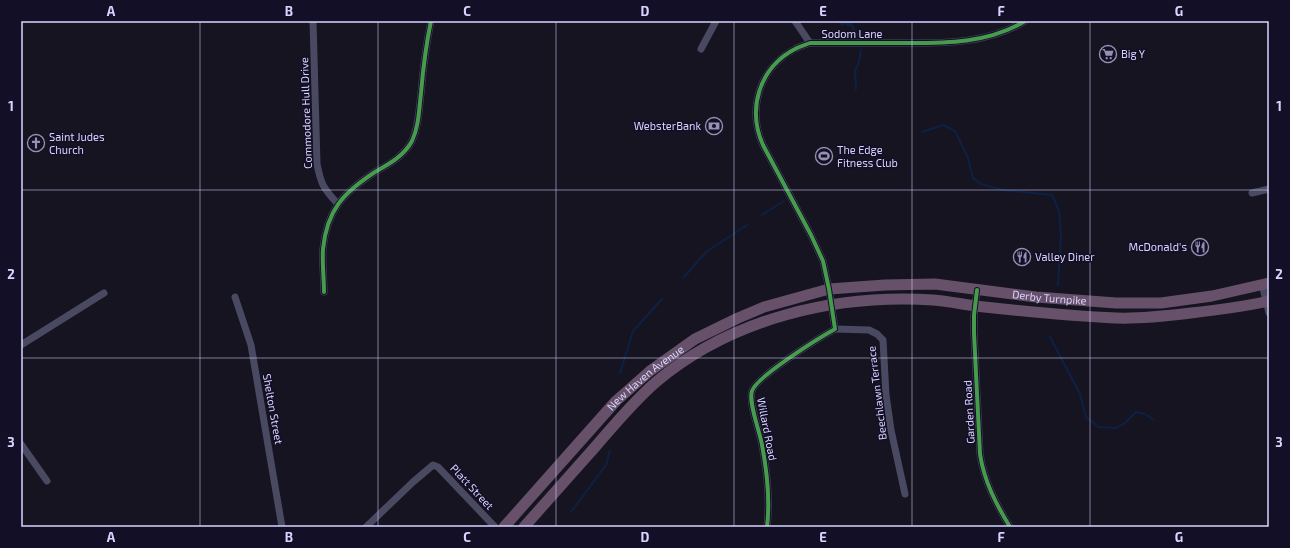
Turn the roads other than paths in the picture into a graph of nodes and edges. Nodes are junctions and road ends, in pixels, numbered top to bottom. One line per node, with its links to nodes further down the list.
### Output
1 (314, 21): 10 (street, Commodore Hull Drive)
2 (431, 21): 10 (street)
3 (716, 21): 7 (street)
4 (794, 21): 6 (street)
5 (1020, 22): 6 (street, Sodom Lane)
6 (810, 43): 12 (street, Sodom Lane)
7 (701, 49)
8 (1269, 189): 9 (street)
9 (1252, 193)
10 (337, 203): 15 (street)
11 (1266, 283): 13 (highway, Derby Turnpike); 18 (street)
12 (829, 289): 14 (highway, Derby Turnpike); 19 (street, Sodom Lane); 31 (highway, New Haven Avenue)
13 (1242, 289): 14 (highway, Derby Turnpike); 21 (highway)
14 (972, 290): 20 (highway)
15 (324, 292)
16 (104, 293): 24 (street)
17 (235, 296): 28 (street, Shelton Street)
18 (1267, 301): 21 (highway, Derby Turnpike); 22 (street)
19 (831, 304): 20 (highway, Derby Turnpike); 23 (street); 32 (highway, New Haven Avenue)
20 (970, 305): 21 (highway, Derby Turnpike); 34 (street, Garden Road)
21 (1246, 306)
22 (1269, 313)
23 (835, 329): 27 (street, Beechlawn Terrace); 33 (street, Willard Road)
24 (21, 345)
25 (21, 444): 26 (street)
26 (47, 481)
27 (905, 494)
28 (282, 527)
29 (366, 527): 30 (street, Platt Street)
30 (495, 527)
31 (504, 527)
32 (524, 527)
33 (767, 527)
34 (1010, 527)

